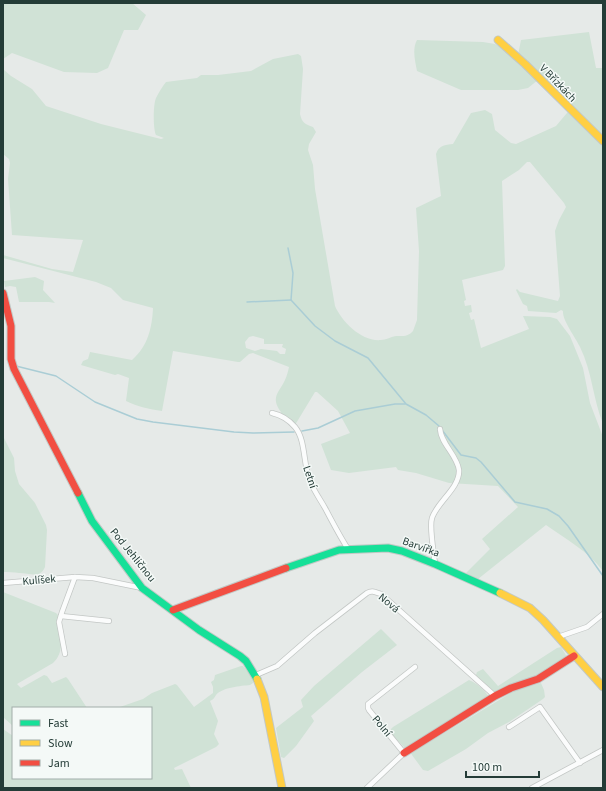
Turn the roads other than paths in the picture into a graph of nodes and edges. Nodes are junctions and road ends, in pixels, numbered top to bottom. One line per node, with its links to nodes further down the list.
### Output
1 (498, 40): 2 (street, V Břízkách)
2 (603, 141)
3 (3, 293): 10 (street, Pod Jehličnou)
4 (272, 413): 6 (street, Letní)
5 (440, 429): 7 (street)
6 (348, 549): 7 (street, Barvířka); 11 (street, Barvířka)
7 (435, 564): 15 (street, Barvířka)
8 (75, 577): 9 (street, Kulíšek); 10 (street, Kulíšek); 13 (street, Kulíšek)
9 (3, 583)
10 (142, 588): 11 (street, Pod Jehličnou)
11 (173, 610): 19 (street, Pod Jehličnou)
12 (603, 614): 15 (street)
13 (61, 616): 14 (street); 16 (street, Kulíšek)
14 (109, 621)
15 (558, 637): 17 (street, Barvířka)
16 (65, 654)
17 (574, 656): 20 (street, Barvířka); 21 (street)
18 (415, 667): 24 (street, Polní)
19 (256, 675): 21 (street, Nová); 26 (street, Pod Jehličnou)
20 (603, 688)
21 (495, 696): 24 (street)
22 (509, 727): 25 (street)
23 (603, 750): 25 (street)
24 (404, 752): 27 (street)
25 (580, 763): 28 (street)
26 (282, 788)
27 (366, 788)
28 (532, 788)

